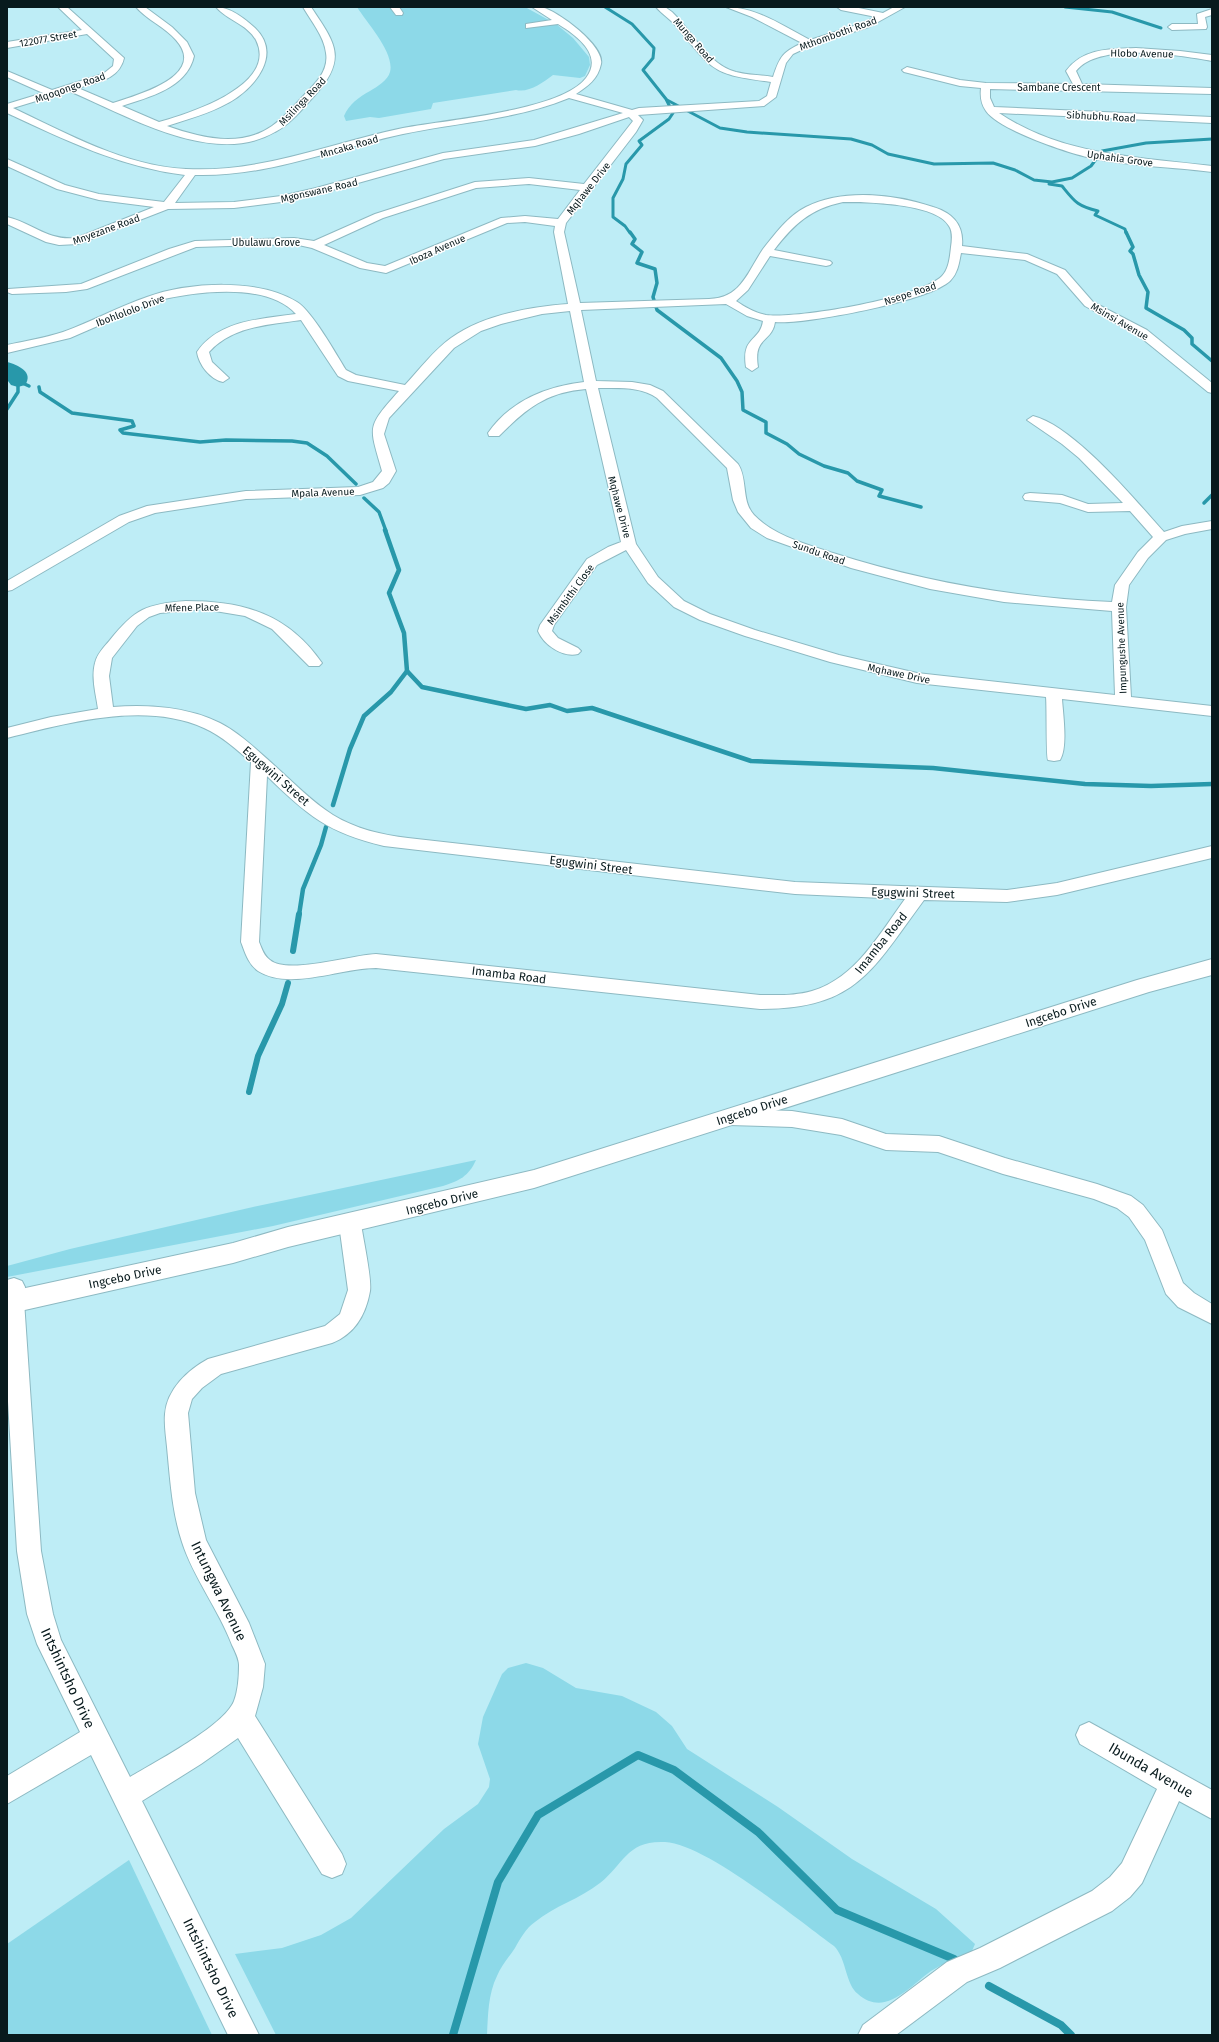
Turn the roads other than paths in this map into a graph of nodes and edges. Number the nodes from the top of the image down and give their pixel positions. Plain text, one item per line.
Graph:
1 (62, 7) edge
2 (140, 7) edge
3 (220, 7) edge
4 (307, 7) edge
5 (536, 7) edge
6 (660, 7) edge
7 (730, 7) edge
8 (841, 7) edge
9 (901, 7) edge
10 (1202, 7) edge
11 (1212, 12) edge
12 (885, 16) junction
13 (560, 20) junction
14 (529, 26) dead end
15 (1172, 27) dead end
16 (89, 31) junction
17 (809, 43) junction
18 (7, 45) edge
19 (1212, 58) edge
20 (907, 70) dead end
21 (7, 74) edge
22 (776, 80) junction
23 (986, 86) junction
24 (1079, 87) junction
25 (70, 88) junction
26 (1212, 92) edge
27 (52, 93) junction
28 (568, 95) junction
29 (113, 106) junction
30 (7, 108) edge
31 (990, 110) junction
32 (630, 113) junction
33 (1212, 120) edge
34 (157, 126) junction
35 (7, 162) edge
36 (1212, 169) edge
37 (192, 172) junction
38 (588, 188) junction
39 (166, 206) junction
40 (7, 220) edge
41 (561, 223) junction
42 (315, 245) junction
43 (956, 249) junction
44 (767, 252) junction
45 (826, 263) dead end
46 (12, 291) dead end
47 (727, 300) junction
48 (575, 308) junction
49 (304, 316) junction
50 (769, 319) junction
51 (7, 349) edge
52 (752, 367) dead end
53 (223, 378) dead end
54 (591, 386) junction
55 (408, 389) junction
56 (1212, 389) edge
57 (1033, 420) dead end
58 (494, 433) dead end
59 (1030, 497) dead end
60 (1133, 507) junction
61 (1212, 525) edge
62 (1161, 537) junction
63 (629, 544) junction
64 (7, 587) edge
65 (1119, 607) junction
66 (573, 651) dead end
67 (314, 663) dead end
68 (1054, 695) junction
69 (1123, 702) junction
70 (1212, 711) edge
71 (106, 713) junction
72 (7, 733) edge
73 (1054, 756) dead end
74 (259, 762) junction
75 (1212, 852) edge
76 (919, 894) junction
77 (1212, 967) edge
78 (729, 1117) junction
79 (350, 1224) junction
80 (10, 1295) edge
81 (1212, 1315) edge
82 (239, 1716) junction
83 (1089, 1735) dead end
84 (96, 1737) junction
85 (1174, 1783) junction
86 (7, 1791) edge
87 (126, 1795) junction
88 (1212, 1805) edge
89 (332, 1864) dead end
90 (244, 2035) edge
91 (873, 2035) edge

1 - 16 street, Mqoqongo Road
2 - 29 street
3 - 34 street
4 - 34 street, Msilinga Road
5 - 13 street, Mncaka Road
6 - 22 street, Munga Road
7 - 17 street
8 - 12 street
9 - 12 street, Mthombothi Road
10 - 11 street
11 - 15 street
12 - 17 street, Mthombothi Road
13 - 14 street
13 - 28 street, Mncaka Road
16 - 18 street, 122077 Street
16 - 25 street, Mqoqongo Road
17 - 22 street, Mthombothi Road
19 - 24 street, Hlobo Avenue
20 - 23 street, Sambane Crescent
21 - 27 street
22 - 32 street, Mthombothi Road
23 - 24 street, Sambane Crescent
23 - 31 street
24 - 26 street, Sambane Crescent
25 - 27 street, Mqoqongo Road
25 - 29 street, Msilinga Road
27 - 30 street, Mqoqongo Road
28 - 32 street
28 - 37 street, Mncaka Road
29 - 34 street, Msilinga Road
30 - 37 street, Mncaka Road
31 - 33 street, Sibhubhu Road
31 - 36 street, Uphahla Grove
32 - 38 street, Mqhawe Drive
32 - 39 street, Mgonswane Road
35 - 39 street, Mgonswane Road
37 - 39 street
38 - 41 street, Mqhawe Drive
38 - 42 street, Ubulawu Grove
39 - 40 street, Mnyezane Road
41 - 42 street, Iboza Avenue
41 - 48 street, Mqhawe Drive
42 - 46 street, Ubulawu Grove
43 - 44 street, Nsepe Road
43 - 50 street, Nsepe Road
43 - 56 street, Msinsi Avenue
44 - 45 street
44 - 47 street, Nsepe Road
47 - 48 street
47 - 50 street, Nsepe Road
48 - 54 street, Mqhawe Drive
48 - 55 street, Mpala Avenue
49 - 51 street, Ibohlololo Drive
49 - 53 street
49 - 55 street, Ibohlololo Drive
50 - 52 street
54 - 58 street, Sundu Road
54 - 63 street, Mqhawe Drive
54 - 65 street, Sundu Road
55 - 64 street, Mpala Avenue
57 - 60 street
59 - 60 street
60 - 62 street
61 - 62 street, Impungushe Avenue
62 - 65 street, Impungushe Avenue
63 - 66 street, Msimbithi Close
63 - 68 street, Mqhawe Drive
65 - 69 street, Impungushe Avenue
67 - 71 street, Mfene Place
68 - 69 street, Mqhawe Drive
68 - 73 street
69 - 70 street, Mqhawe Drive
71 - 72 street, Egugwini Street
71 - 74 street, Egugwini Street
74 - 76 street, Egugwini Street
74 - 76 street, Imamba Road
75 - 76 street, Egugwini Street
77 - 78 main road, Ingcebo Drive
78 - 79 main road, Ingcebo Drive
78 - 81 street
79 - 80 main road, Ingcebo Drive
79 - 82 street, Intungwa Avenue
80 - 84 street, Intshintsho Drive
82 - 87 street, Intungwa Avenue
82 - 89 street
83 - 85 street, Ibunda Avenue
84 - 86 street
84 - 87 street, Intshintsho Drive
85 - 88 street, Ibunda Avenue
85 - 91 street
87 - 90 street, Intshintsho Drive

